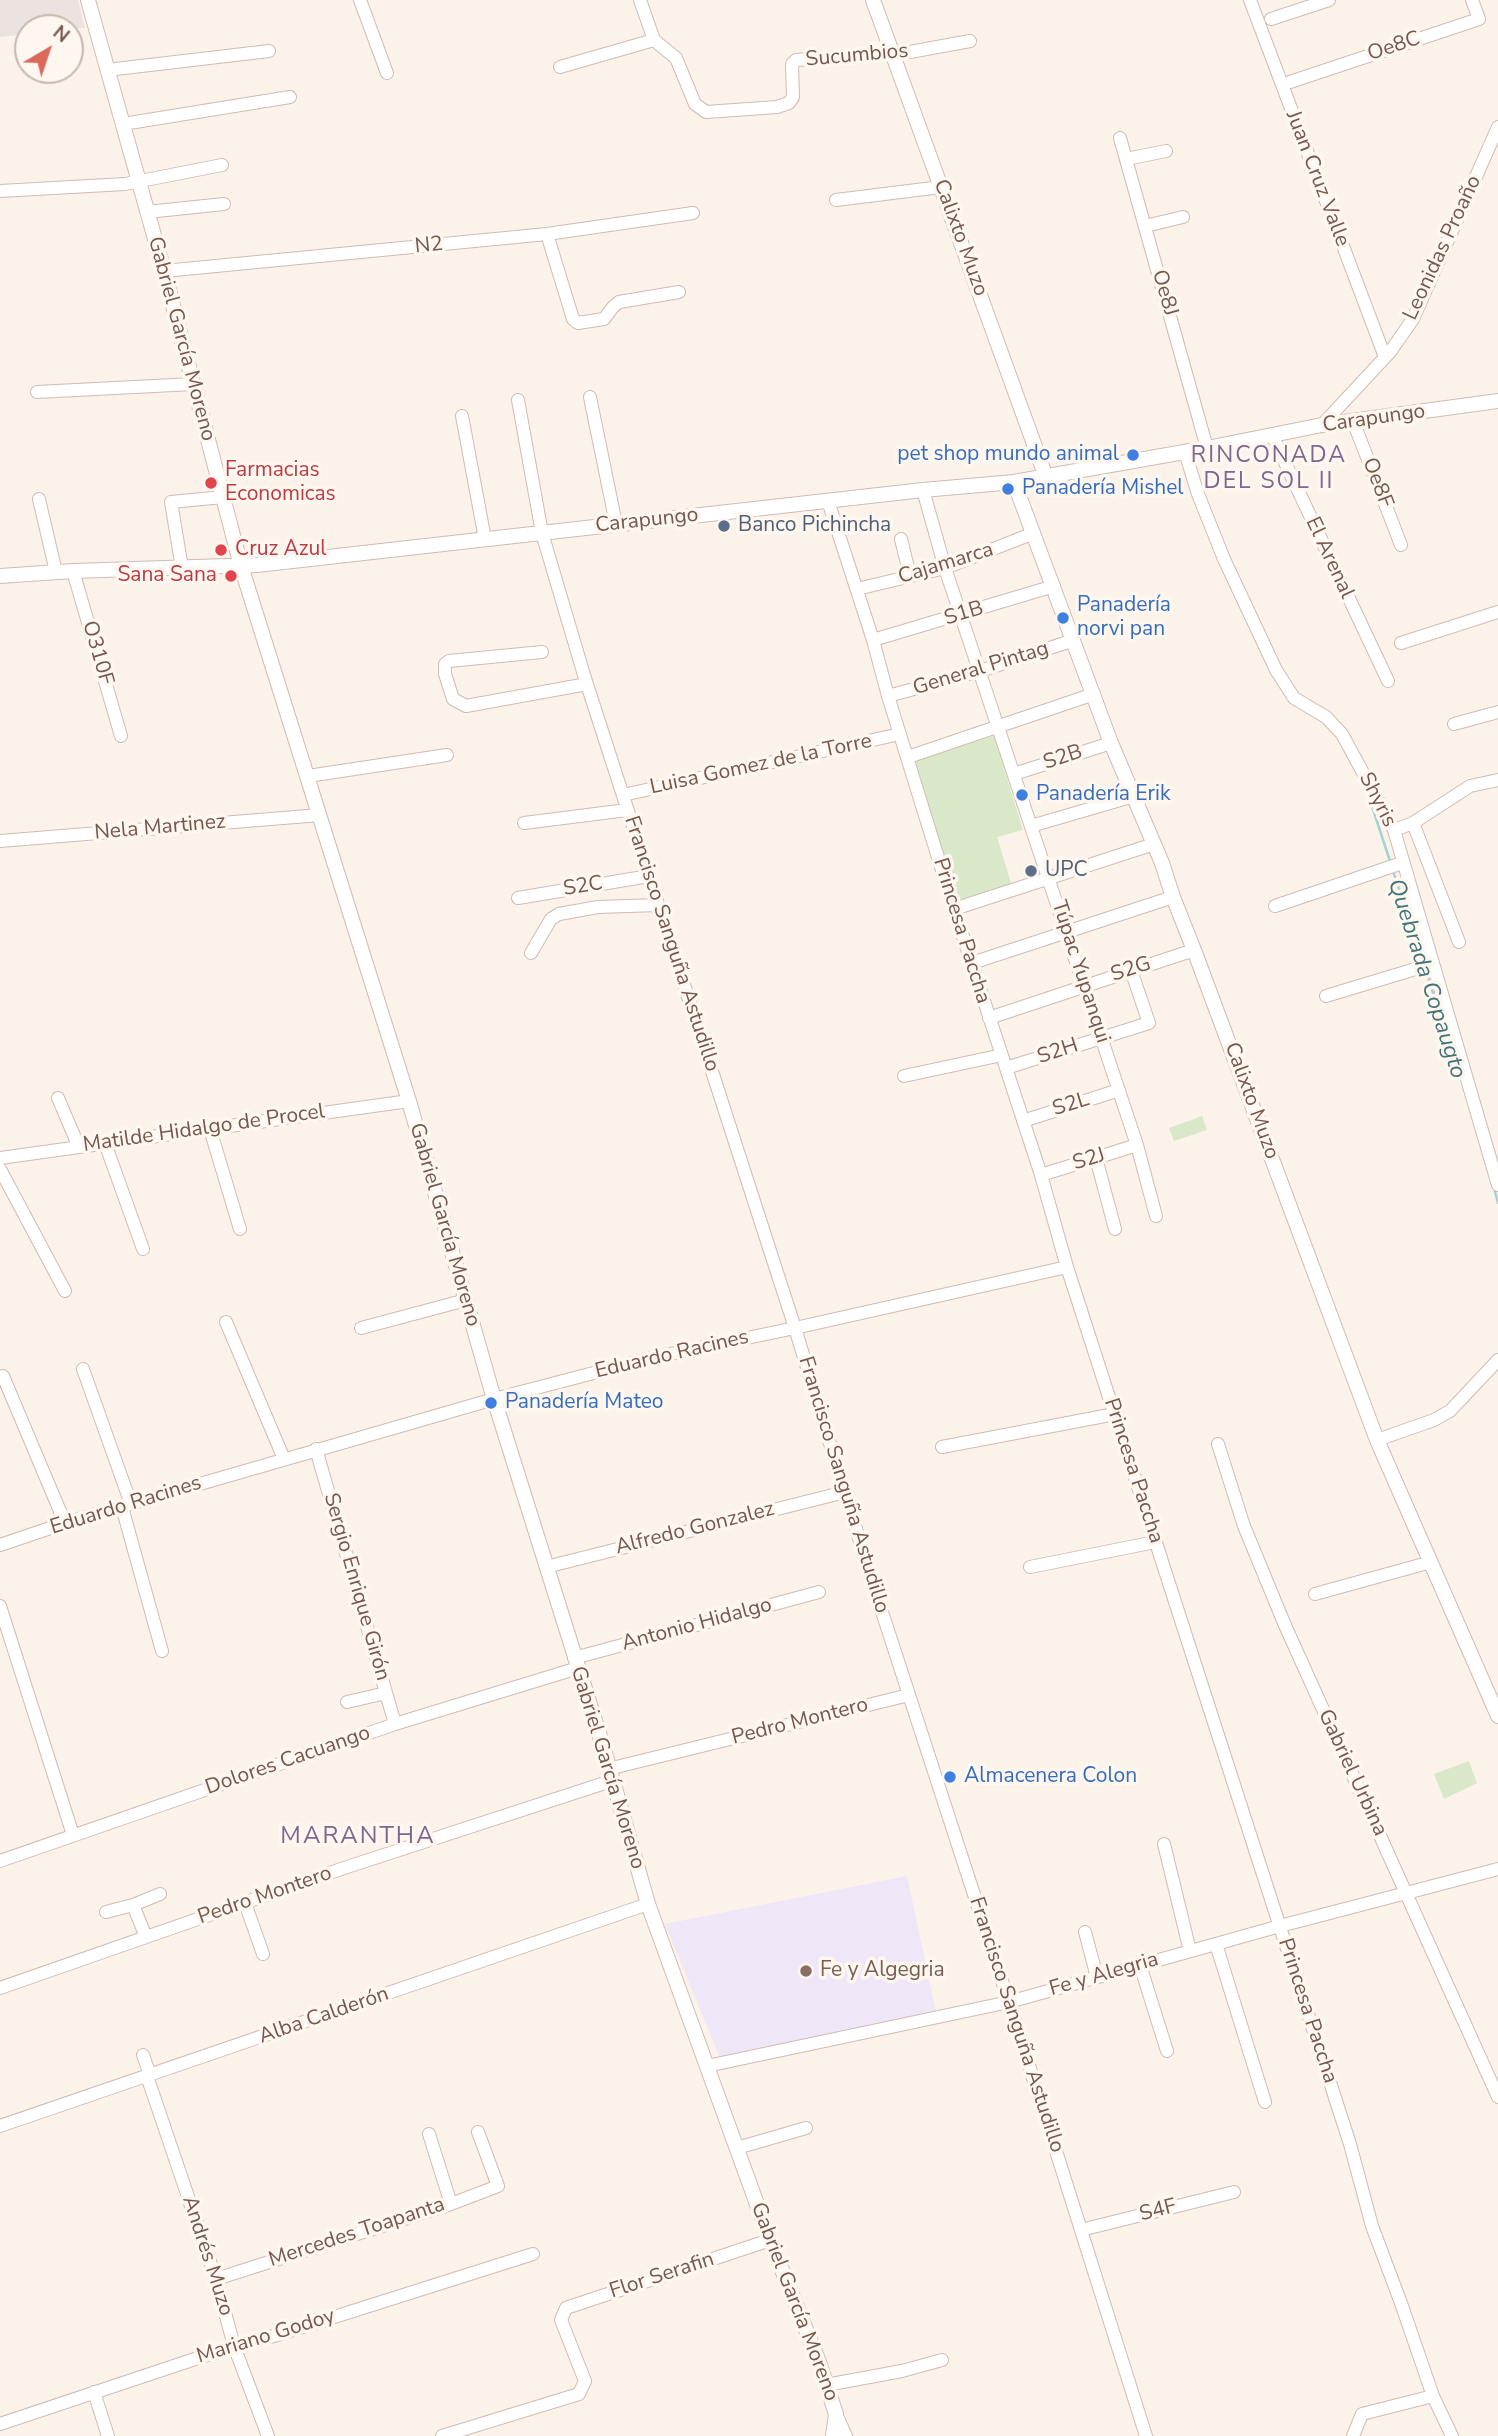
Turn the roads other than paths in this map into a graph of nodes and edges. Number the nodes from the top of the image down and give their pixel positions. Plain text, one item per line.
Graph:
1 (88, 0) edge
2 (360, 0) edge
3 (640, 0) edge
4 (873, 0) edge
5 (1250, 0) edge
6 (1329, 0) edge
7 (1472, 0) edge
8 (1271, 19) dead end
9 (654, 40) junction
10 (970, 41) dead end
11 (269, 51) dead end
12 (892, 53) junction
13 (560, 67) dead end
14 (107, 70) junction
15 (387, 73) dead end
16 (1290, 82) dead end
17 (290, 97) dead end
18 (123, 124) junction
19 (1498, 127) edge
20 (1120, 138) dead end
21 (1166, 151) dead end
22 (1126, 159) junction
23 (222, 165) dead end
24 (139, 181) junction
25 (941, 187) junction
26 (0, 191) edge
27 (836, 200) dead end
28 (224, 204) dead end
29 (146, 212) junction
30 (693, 212) dead end
31 (1183, 217) dead end
32 (1145, 226) junction
33 (547, 234) junction
34 (164, 271) junction
35 (679, 292) dead end
36 (1385, 357) junction
37 (193, 384) junction
38 (37, 392) dead end
39 (590, 397) dead end
40 (518, 400) dead end
41 (1498, 401) edge
42 (462, 416) dead end
43 (1353, 421) junction
44 (1322, 425) junction
45 (1272, 435) junction
46 (1207, 448) junction
47 (1185, 452) junction
48 (1046, 477) junction
49 (1014, 482) junction
50 (923, 490) junction
51 (223, 498) junction
52 (39, 499) dead end
53 (828, 501) junction
54 (616, 524) junction
55 (542, 533) junction
56 (1034, 533) junction
57 (485, 539) junction
58 (901, 539) dead end
59 (1401, 544) dead end
60 (241, 566) junction
61 (182, 568) junction
62 (945, 568) junction
63 (73, 571) junction
64 (56, 572) junction
65 (0, 576) edge
66 (910, 576) junction
67 (1054, 586) junction
68 (857, 589) junction
69 (1498, 612) edge
70 (961, 615) junction
71 (873, 640) junction
72 (1074, 640) junction
73 (1401, 643) dead end
74 (542, 652) dead end
75 (980, 671) junction
76 (1388, 681) dead end
77 (587, 684) junction
78 (1094, 694) junction
79 (888, 696) junction
80 (1498, 712) edge
81 (1454, 724) dead end
82 (998, 728) junction
83 (900, 734) junction
84 (121, 736) dead end
85 (1111, 743) junction
86 (447, 755) dead end
87 (908, 757) junction
88 (1014, 774) junction
89 (308, 776) junction
90 (1498, 780) edge
91 (623, 795) junction
92 (1134, 796) junction
93 (627, 810) junction
94 (320, 816) junction
95 (524, 823) dead end
96 (1413, 823) junction
97 (1031, 826) junction
98 (1394, 830) junction
99 (0, 841) edge
100 (1154, 844) junction
101 (1402, 863) junction
102 (649, 876) junction
103 (1048, 877) junction
104 (1173, 897) junction
105 (518, 898) dead end
106 (658, 905) junction
107 (1275, 906) dead end
108 (954, 909) junction
109 (1066, 930) junction
110 (1459, 942) dead end
111 (1194, 950) junction
112 (531, 953) dead end
113 (972, 963) junction
114 (1432, 964) junction
115 (1131, 970) junction
116 (1084, 986) junction
117 (1326, 996) dead end
118 (989, 1018) junction
119 (1102, 1038) junction
120 (1002, 1055) junction
121 (1006, 1068) junction
122 (904, 1076) dead end
123 (1119, 1090) junction
124 (58, 1098) dead end
125 (409, 1101) junction
126 (1023, 1121) junction
127 (210, 1129) junction
128 (105, 1143) junction
129 (1137, 1145) junction
130 (79, 1147) junction
131 (0, 1158) edge
132 (1096, 1158) junction
133 (0, 1170) edge
134 (1041, 1175) junction
135 (1498, 1185) edge
136 (1156, 1216) dead end
137 (240, 1229) dead end
138 (1115, 1229) dead end
139 (144, 1249) dead end
140 (1067, 1267) junction
141 (65, 1291) dead end
142 (466, 1300) junction
143 (226, 1322) dead end
144 (361, 1328) dead end
145 (795, 1328) junction
146 (1498, 1360) edge
147 (83, 1369) dead end
148 (3, 1376) dead end
149 (494, 1399) junction
150 (1115, 1414) junction
151 (1377, 1440) junction
152 (1218, 1444) dead end
153 (943, 1447) dead end
154 (316, 1450) junction
155 (284, 1459) junction
156 (845, 1492) junction
157 (126, 1506) junction
158 (65, 1523) junction
159 (1155, 1542) junction
160 (0, 1545) edge
161 (1431, 1562) junction
162 (546, 1567) junction
163 (1030, 1567) dead end
164 (819, 1592) dead end
165 (1315, 1594) dead end
166 (0, 1606) edge
167 (162, 1651) dead end
168 (576, 1663) junction
169 (386, 1693) junction
170 (909, 1695) junction
171 (347, 1702) dead end
172 (1498, 1716) edge
173 (395, 1724) junction
174 (610, 1775) junction
175 (73, 1835) junction
176 (1164, 1844) dead end
177 (0, 1861) edge
178 (1498, 1869) edge
179 (160, 1894) dead end
180 (1408, 1894) junction
181 (245, 1903) junction
182 (648, 1904) junction
183 (133, 1905) junction
184 (106, 1912) dead end
185 (1280, 1926) junction
186 (1084, 1932) dead end
187 (146, 1937) junction
188 (1216, 1944) junction
189 (1190, 1951) junction
190 (263, 1954) dead end
191 (1140, 1965) junction
192 (1097, 1978) junction
193 (0, 1988) edge
194 (1009, 2002) junction
195 (1167, 2051) dead end
196 (143, 2055) dead end
197 (707, 2066) junction
198 (148, 2076) junction
199 (1498, 2097) edge
200 (1265, 2102) dead end
201 (0, 2126) edge
202 (806, 2128) dead end
203 (478, 2132) dead end
204 (429, 2134) dead end
205 (737, 2148) junction
206 (1234, 2192) dead end
207 (452, 2204) junction
208 (1081, 2230) junction
209 (770, 2240) junction
210 (534, 2254) dead end
211 (216, 2278) junction
212 (234, 2346) junction
213 (942, 2360) dead end
214 (826, 2385) junction
215 (94, 2392) junction
216 (1433, 2396) junction
217 (836, 2414) junction
218 (0, 2424) edge
219 (108, 2436) edge
220 (268, 2436) edge
221 (442, 2436) edge
222 (833, 2436) edge
223 (846, 2436) edge
224 (1146, 2436) edge
225 (1353, 2436) edge
226 (1452, 2436) edge

1 - 14 street, Gabriel García Moreno
2 - 15 street
3 - 9 street, Sucumbios
4 - 12 street, Calixto Muzo
5 - 36 street, Juan Cruz Valle
6 - 8 street
7 - 16 street, Oe8C
9 - 12 street, Sucumbios
9 - 13 street
10 - 12 street, Sucumbios
11 - 14 street
12 - 25 street, Calixto Muzo
14 - 18 street, Gabriel García Moreno
17 - 18 street
18 - 24 street, Gabriel García Moreno
19 - 36 street, Leonidas Proaño
20 - 22 street, Oe8J
21 - 22 street
22 - 32 street, Oe8J
23 - 24 street
24 - 26 street
24 - 29 street, Gabriel García Moreno
25 - 27 street
25 - 48 street, Calixto Muzo
28 - 29 street
29 - 34 street, Gabriel García Moreno
30 - 33 street, N2
31 - 32 street
32 - 46 street, Oe8J
33 - 34 street, N2
33 - 35 street
34 - 37 street, Gabriel García Moreno
36 - 44 street, Leonidas Proaño
37 - 38 street
37 - 51 street, Gabriel García Moreno
39 - 54 street
40 - 55 street, Francisco Sanguña Astudillo
41 - 43 street, Carapungo
42 - 57 street
43 - 44 street, Carapungo
43 - 59 street, Oe8F
44 - 45 street, Carapungo
45 - 46 street, Carapungo
45 - 76 street, El Arenal
46 - 47 street, Carapungo
47 - 48 street, Carapungo
47 - 98 street, Shyris
48 - 49 street, Carapungo
49 - 50 street, Carapungo
49 - 56 street, Calixto Muzo
50 - 53 street, Carapungo
50 - 62 street, Túpac Yupanqui
51 - 60 street, Gabriel García Moreno
51 - 61 street
52 - 64 street
53 - 54 street, Carapungo
53 - 68 street, Princesa Paccha
54 - 55 street, Carapungo
55 - 57 street, Carapungo
55 - 77 street, Francisco Sanguña Astudillo
56 - 62 street, Cajamarca
56 - 67 street, Calixto Muzo
57 - 60 street, Carapungo
58 - 66 street
60 - 61 street, Carapungo
60 - 89 street, Gabriel García Moreno
61 - 63 street, Carapungo
62 - 66 street, Cajamarca
62 - 70 street, Túpac Yupanqui
63 - 64 street, Carapungo
63 - 84 street, O310F
64 - 65 street, Carapungo
66 - 68 street, Cajamarca
67 - 70 street, S1B
67 - 72 street, Calixto Muzo
68 - 71 street, Princesa Paccha
69 - 73 street
70 - 71 street, S1B
70 - 75 street, Túpac Yupanqui
71 - 79 street, Princesa Paccha
72 - 75 street, General Pintag
72 - 78 street, Calixto Muzo
74 - 77 street
75 - 79 street, General Pintag
75 - 82 street, Túpac Yupanqui
77 - 91 street, Francisco Sanguña Astudillo
78 - 82 street
78 - 85 street, Calixto Muzo
79 - 83 street, Princesa Paccha
80 - 81 street
82 - 87 street
82 - 88 street, Túpac Yupanqui
83 - 87 street, Princesa Paccha
83 - 91 street, Luisa Gomez de la Torre
85 - 88 street, S2B
85 - 92 street, Calixto Muzo
86 - 89 street
87 - 108 street, Princesa Paccha
88 - 97 street, Túpac Yupanqui
89 - 94 street, Gabriel García Moreno
90 - 96 street
91 - 93 street, Francisco Sanguña Astudillo
92 - 97 street
92 - 100 street, Calixto Muzo
93 - 95 street
93 - 102 street, Francisco Sanguña Astudillo
94 - 99 street, Nela Martinez
94 - 125 street, Gabriel García Moreno
96 - 98 street
96 - 110 street
97 - 103 street, Túpac Yupanqui
98 - 101 street, Shyris
100 - 103 street
100 - 104 street, Calixto Muzo
101 - 107 street
101 - 114 street, Shyris
102 - 105 street, S2C
102 - 106 street, Francisco Sanguña Astudillo
103 - 108 street
103 - 109 street, Túpac Yupanqui
104 - 109 street
104 - 111 street, Calixto Muzo
106 - 112 street
106 - 145 street, Francisco Sanguña Astudillo
108 - 113 street, Princesa Paccha
109 - 113 street
109 - 116 street, Túpac Yupanqui
111 - 115 street, S2G
111 - 151 street, Calixto Muzo
113 - 118 street, Princesa Paccha
114 - 117 street
114 - 135 street, Shyris
115 - 116 street, S2G
115 - 119 street, S2H
116 - 118 street, S2G
116 - 119 street, Túpac Yupanqui
118 - 120 street, Princesa Paccha
119 - 121 street, S2H
119 - 123 street, Túpac Yupanqui
120 - 121 street, Princesa Paccha
120 - 122 street
121 - 126 street, Princesa Paccha
123 - 126 street, S2L
123 - 129 street, Túpac Yupanqui
124 - 130 street
125 - 127 street, Matilde Hidalgo de Procel
125 - 142 street, Gabriel García Moreno
126 - 134 street, Princesa Paccha
127 - 128 street, Matilde Hidalgo de Procel
127 - 137 street
128 - 130 street, Matilde Hidalgo de Procel
128 - 139 street
129 - 132 street, S2J
129 - 136 street, Túpac Yupanqui
130 - 131 street, Matilde Hidalgo de Procel
132 - 134 street, S2J
132 - 138 street
133 - 141 street
134 - 140 street, Princesa Paccha
140 - 145 street, Eduardo Racines
140 - 150 street, Princesa Paccha
142 - 144 street
142 - 149 street, Gabriel García Moreno
143 - 155 street
145 - 149 street, Eduardo Racines
145 - 156 street, Francisco Sanguña Astudillo
146 - 151 street
147 - 157 street
148 - 158 street
149 - 154 street, Eduardo Racines
149 - 162 street, Gabriel García Moreno
150 - 153 street
150 - 159 street, Princesa Paccha
151 - 161 street, Calixto Muzo
152 - 180 street, Gabriel Urbina
154 - 155 street, Eduardo Racines
154 - 169 street, Sergio Enrique Girón
155 - 157 street, Eduardo Racines
156 - 162 street, Alfredo Gonzalez
156 - 170 street, Francisco Sanguña Astudillo
157 - 158 street, Eduardo Racines
157 - 167 street
158 - 160 street, Eduardo Racines
159 - 163 street
159 - 185 street, Princesa Paccha
161 - 165 street
161 - 172 street, Calixto Muzo
162 - 168 street, Gabriel García Moreno
164 - 168 street, Antonio Hidalgo
166 - 175 street
168 - 173 street, Dolores Cacuango
168 - 174 street, Gabriel García Moreno
169 - 171 street
169 - 173 street, Sergio Enrique Girón
170 - 174 street, Pedro Montero
170 - 194 street, Francisco Sanguña Astudillo
173 - 175 street, Dolores Cacuango
174 - 181 street, Pedro Montero
174 - 182 street, Gabriel García Moreno
175 - 177 street, Dolores Cacuango
176 - 189 street
178 - 180 street, Fe y Alegria
179 - 183 street
180 - 185 street, Fe y Alegria
180 - 199 street, Gabriel Urbina
181 - 187 street, Pedro Montero
181 - 190 street
182 - 197 street, Gabriel García Moreno
182 - 198 street, Alba Calderón
183 - 184 street
183 - 187 street
185 - 188 street, Fe y Alegria
185 - 216 street, Princesa Paccha
186 - 192 street
187 - 193 street, Pedro Montero
188 - 189 street, Fe y Alegria
188 - 200 street
189 - 191 street, Fe y Alegria
191 - 192 street, Fe y Alegria
191 - 195 street
192 - 194 street, Fe y Alegria
194 - 197 street, Fe y Alegria
194 - 208 street, Francisco Sanguña Astudillo
196 - 198 street, Andrés Muzo
197 - 205 street, Gabriel García Moreno
198 - 201 street, Alba Calderón
198 - 211 street, Andrés Muzo
202 - 205 street
203 - 207 street, Mercedes Toapanta
204 - 207 street
205 - 209 street, Gabriel García Moreno
206 - 208 street, S4F
207 - 211 street, Mercedes Toapanta
208 - 224 street, Francisco Sanguña Astudillo
209 - 214 street, Gabriel García Moreno
209 - 221 street, Flor Serafin
210 - 212 street, Mariano Godoy
211 - 212 street, Andrés Muzo
212 - 215 street, Mariano Godoy
212 - 220 street, Andrés Muzo
213 - 214 street
214 - 217 street, Gabriel García Moreno
215 - 218 street, Mariano Godoy
215 - 219 street
216 - 225 street
216 - 226 street, Princesa Paccha
217 - 222 street, Gabriel García Moreno
217 - 223 street

